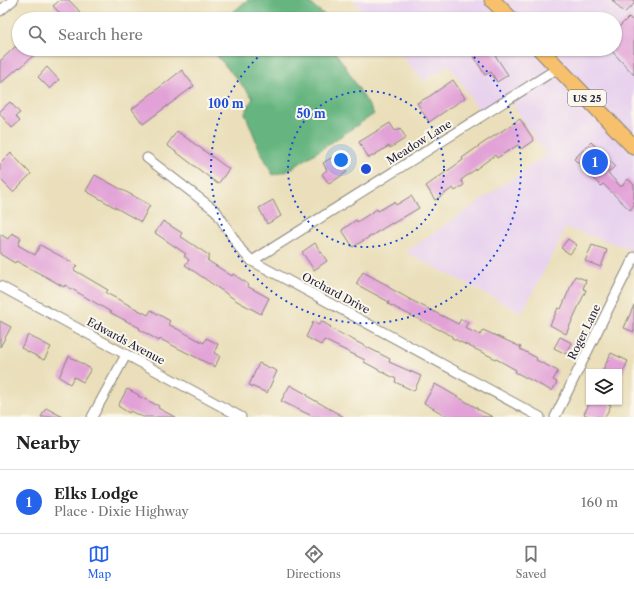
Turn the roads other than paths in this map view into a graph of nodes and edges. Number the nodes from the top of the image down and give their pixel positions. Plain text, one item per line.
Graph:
1 (13, 0) edge
2 (492, 0) edge
3 (0, 11) edge
4 (504, 12) edge
5 (547, 56) edge
6 (558, 68) junction
7 (634, 147) edge
8 (147, 158) dead end
9 (634, 257) edge
10 (252, 261) junction
11 (0, 286) edge
12 (126, 355) junction
13 (92, 417) edge
14 (241, 417) edge
15 (540, 417) edge
16 (555, 417) edge

1 - 3 street
2 - 4 main road
5 - 6 main road, US 25
6 - 7 main road, US 25
6 - 10 street, Meadow Lane
8 - 10 street, Orchard Drive
9 - 16 street, Roger Lane
10 - 15 street, Orchard Drive
11 - 12 street, Edwards Avenue
12 - 13 street
12 - 14 street, Edwards Avenue

